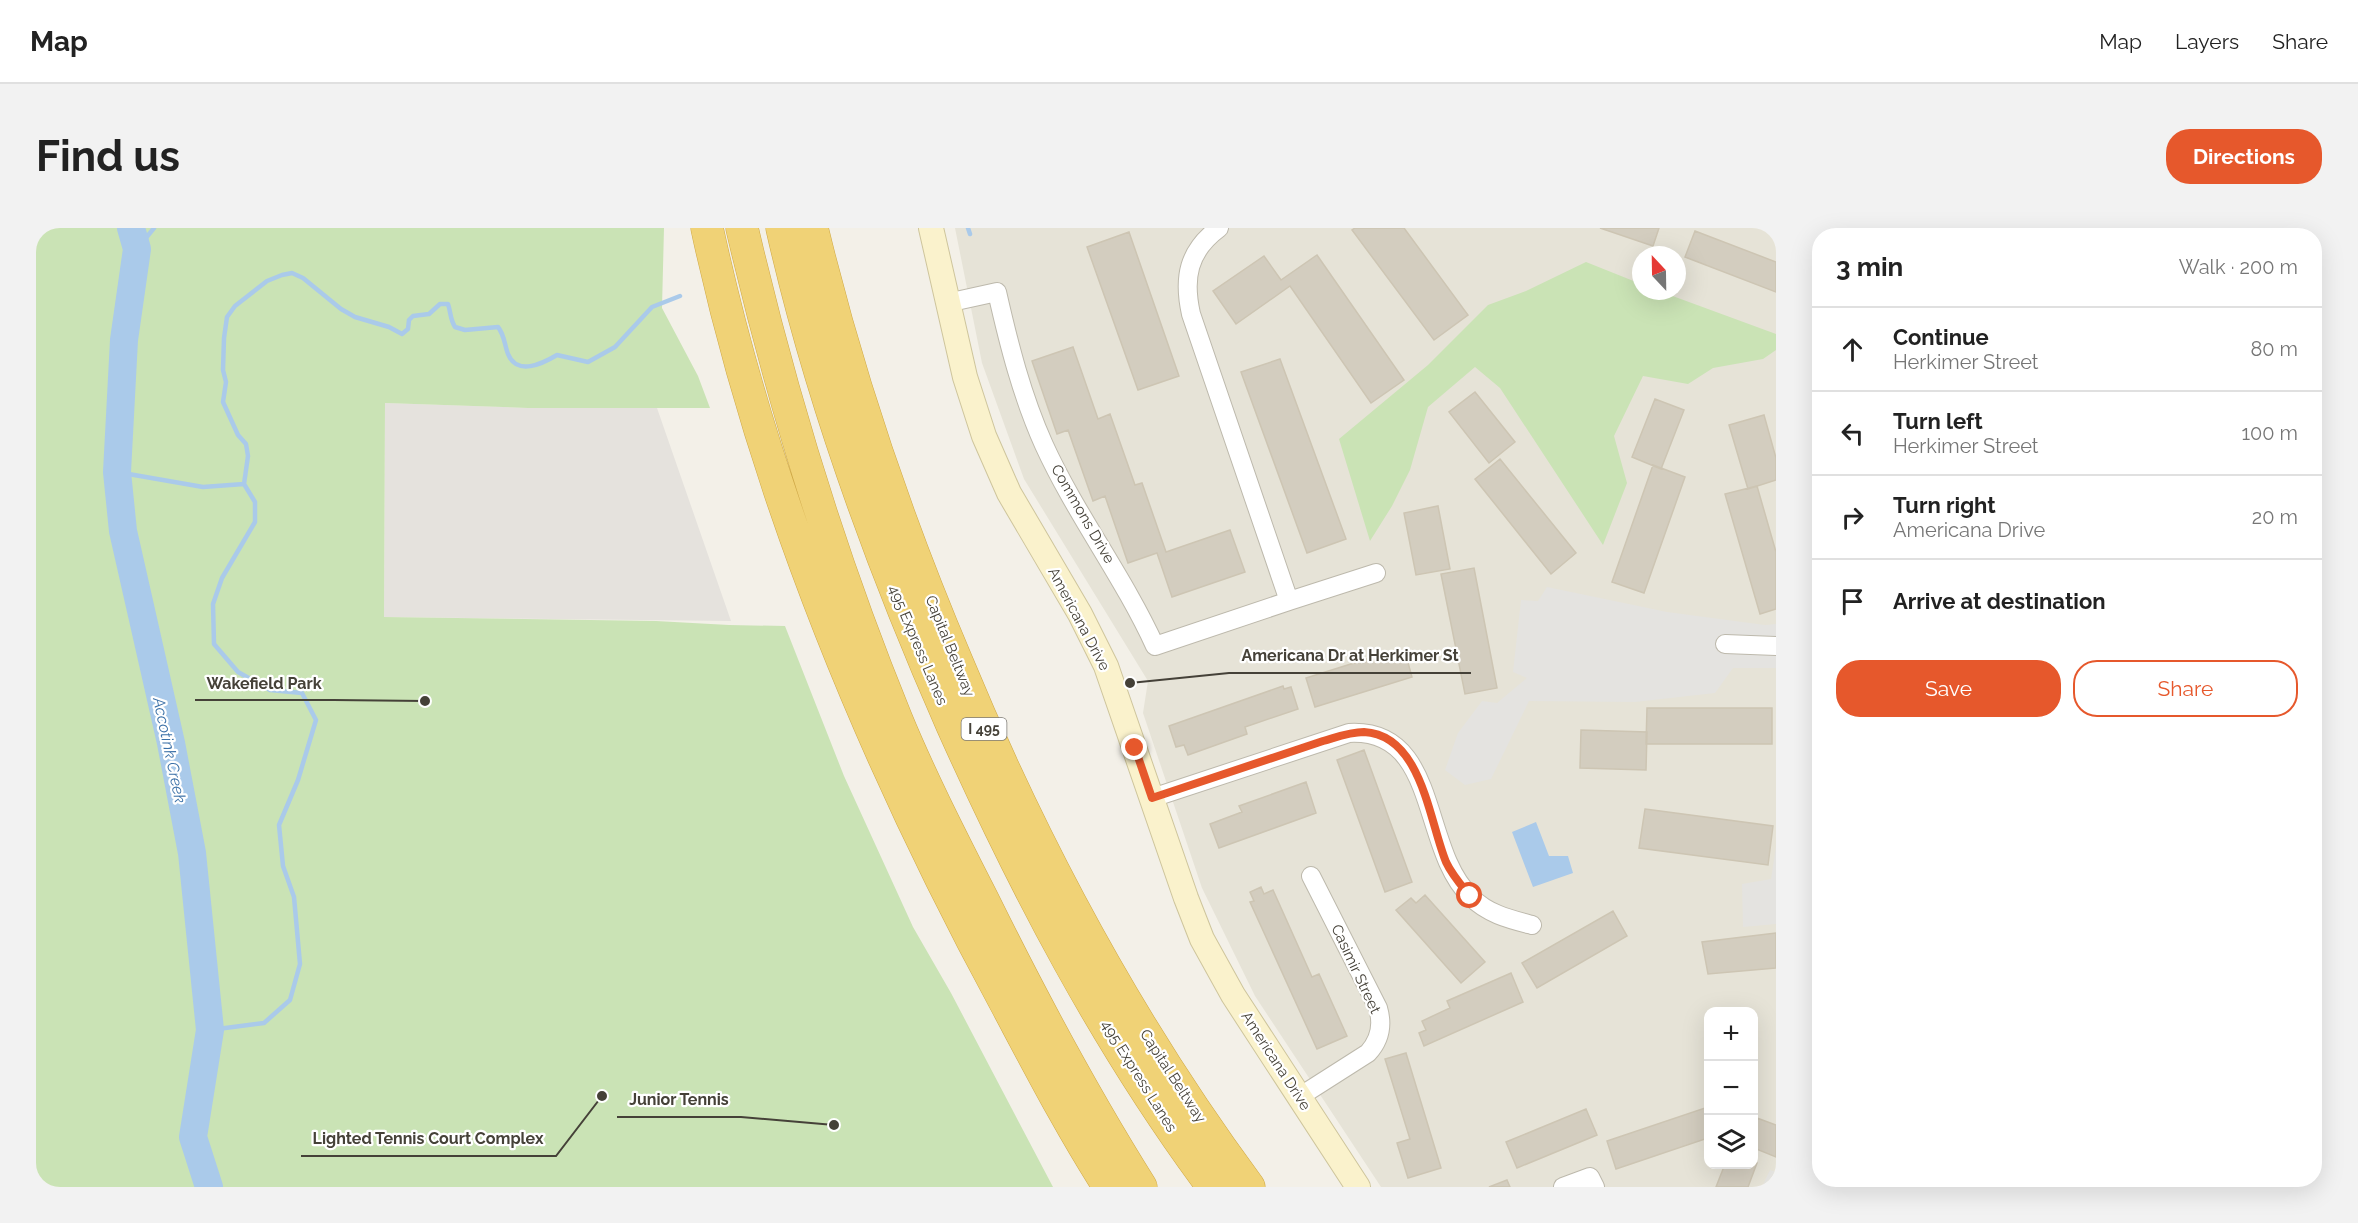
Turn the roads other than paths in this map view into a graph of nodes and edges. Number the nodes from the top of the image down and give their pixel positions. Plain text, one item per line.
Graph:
1 (707, 228) edge
2 (742, 228) edge
3 (782, 228) edge
4 (812, 228) edge
5 (932, 228) edge
6 (1219, 228) edge
7 (947, 303) junction
8 (1376, 573) dead end
9 (1289, 601) junction
10 (1725, 644) dead end
11 (1776, 646) edge
12 (1152, 798) junction
13 (1311, 876) dead end
14 (1532, 925) dead end
15 (1137, 1075) junction
16 (1299, 1097) junction
17 (1089, 1101) junction
18 (1106, 1187) edge
19 (1141, 1187) edge
20 (1150, 1187) edge
21 (1204, 1187) edge
22 (1213, 1187) edge
23 (1249, 1187) edge
24 (1359, 1187) edge
25 (1563, 1187) edge
26 (1595, 1187) edge

1 - 18 highway
2 - 17 highway
3 - 15 highway, 495 Express Lanes / I 495
4 - 23 highway, Capital Beltway / I 495
5 - 7 street, Americana Drive
6 - 9 street
7 - 9 street, Commons Drive
7 - 12 street, Americana Drive
8 - 9 street, Commons Drive
10 - 11 street
12 - 14 street
12 - 16 street, Americana Drive
13 - 16 street, Casimir Street
15 - 21 highway
15 - 22 highway, 495 Express Lanes / I 495
16 - 24 street, Americana Drive
17 - 19 highway
17 - 20 highway
25 - 26 street

